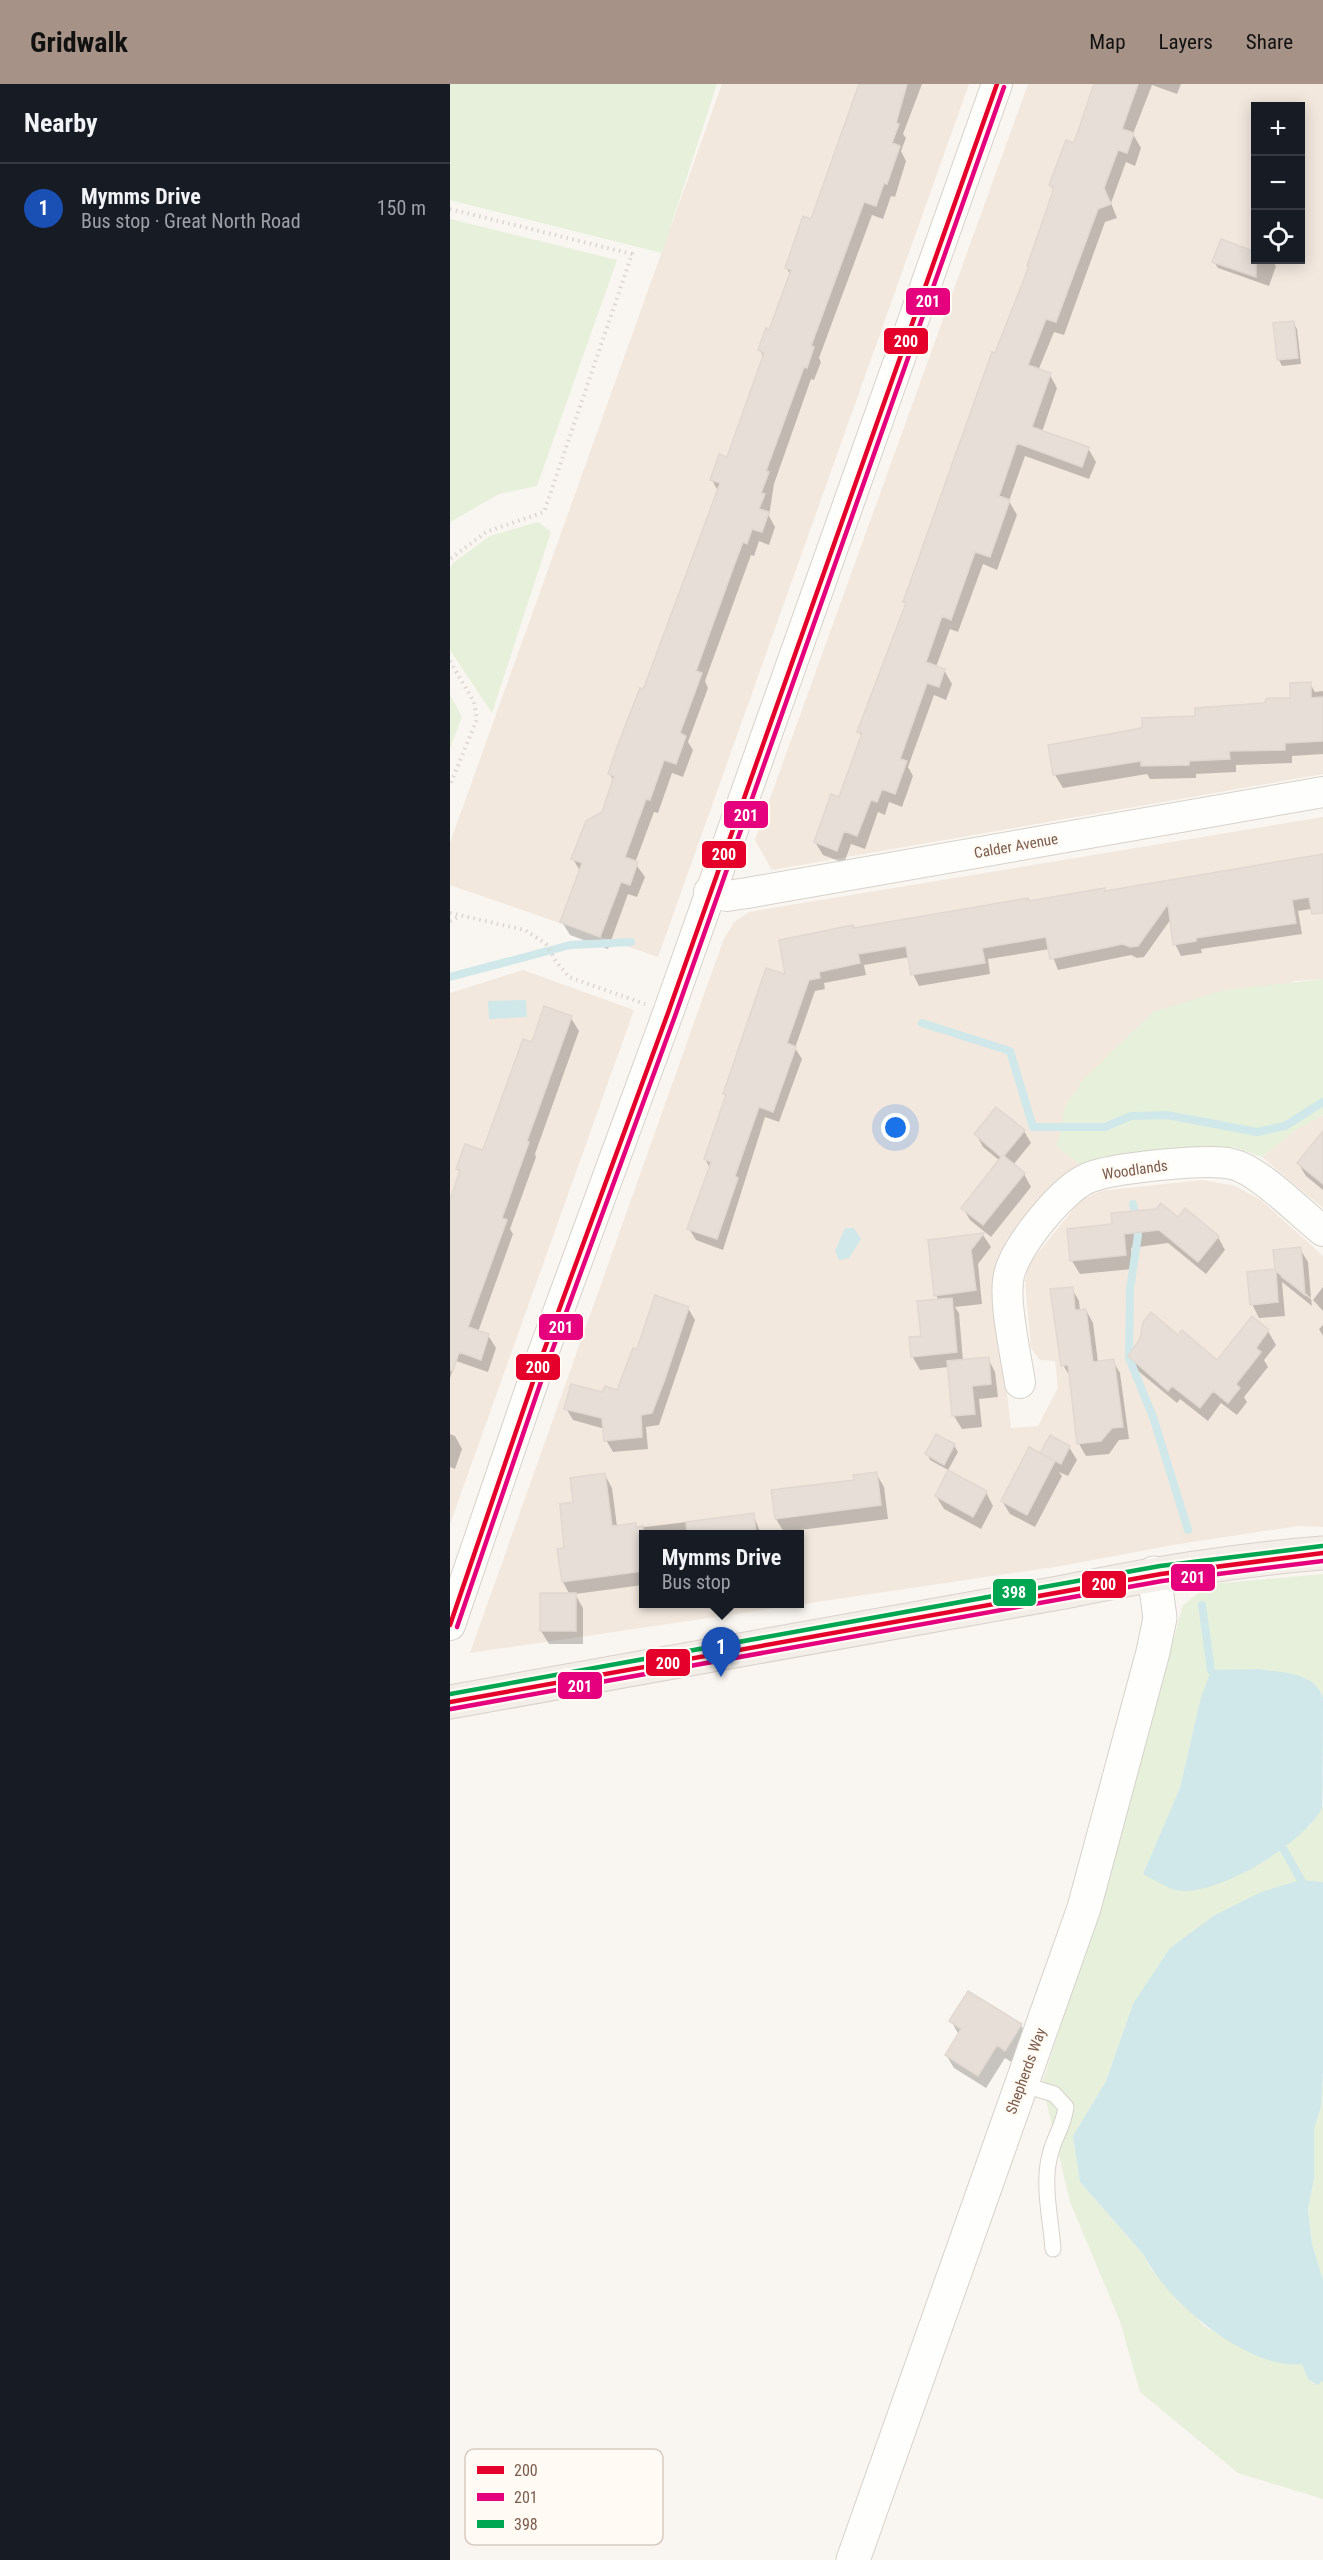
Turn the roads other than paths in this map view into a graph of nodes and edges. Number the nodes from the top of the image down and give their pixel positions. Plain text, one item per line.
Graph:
1 (997, 84) edge
2 (1323, 792) edge
3 (709, 892) junction
4 (1323, 1231) edge
5 (1020, 1383) dead end
6 (1323, 1553) edge
7 (1154, 1574) junction
8 (450, 1625) edge
9 (450, 1702) edge
10 (1022, 2084) junction
11 (1053, 2249) dead end
12 (853, 2560) edge

1 - 3 street
2 - 3 street, Calder Avenue
3 - 8 street
4 - 5 street, Woodlands
6 - 7 main road
7 - 9 main road
7 - 10 street, Shepherds Way
10 - 11 lane
10 - 12 street, Shepherds Way

